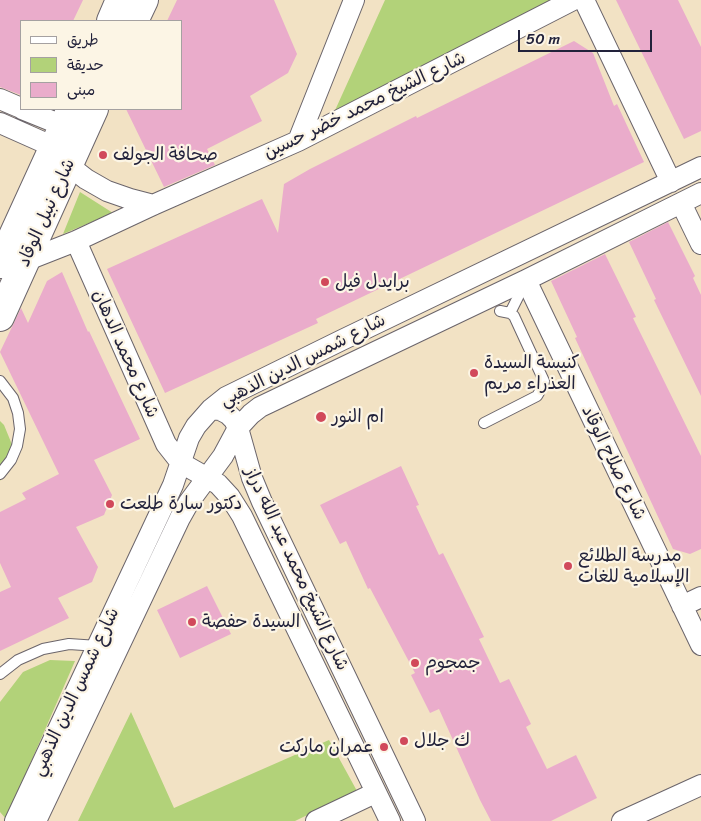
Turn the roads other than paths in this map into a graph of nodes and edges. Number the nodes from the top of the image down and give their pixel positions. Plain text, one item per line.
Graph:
1 (120, 0) edge
2 (144, 0) edge
3 (354, 0) edge
4 (574, 0) edge
5 (584, 0) edge
6 (111, 20) edge
7 (134, 20) edge
8 (0, 100) edge
9 (20, 108) edge
10 (24, 110) edge
11 (93, 110) edge
12 (0, 123) edge
13 (64, 137) edge
14 (298, 141) junction
15 (701, 167) edge
16 (670, 182) junction
17 (701, 193) edge
18 (681, 203) junction
19 (153, 205) junction
20 (76, 241) junction
21 (701, 244) edge
22 (12, 262) edge
23 (526, 280) junction
24 (0, 317) edge
25 (0, 381) edge
26 (211, 409) junction
27 (484, 424) dead end
28 (238, 428) junction
29 (181, 463) junction
30 (0, 474) edge
31 (207, 478) junction
32 (701, 597) edge
33 (682, 606) junction
34 (701, 645) edge
35 (98, 646) junction
36 (0, 674) edge
37 (701, 785) edge
38 (375, 793) junction
39 (383, 819) edge
40 (624, 820) edge
41 (15, 821) edge
42 (36, 821) edge
43 (316, 821) edge
44 (415, 821) edge

1 - 6 street
2 - 7 street
3 - 14 street
4 - 14 street, شارع الشيخ محمد خضر حسين
5 - 16 street
8 - 9 street
10 - 13 street
11 - 13 street, شارع نبيل الوقاد
12 - 13 street
13 - 19 street
13 - 22 street, شارع نبيل الوقاد
14 - 19 street, شارع الشيخ محمد خضر حسين
15 - 16 street, شارع شمس الدين الذهبي
16 - 26 street, شارع شمس الدين الذهبي
17 - 18 street, شارع شمس الدين الذهبي
18 - 21 street
18 - 23 street, شارع شمس الدين الذهبي
19 - 20 street, شارع الشيخ محمد خضر حسين
20 - 22 street, شارع الشيخ محمد خضر حسين
20 - 29 street, شارع محمد الدهان
22 - 24 street, شارع نبيل الوقاد
23 - 27 lane
23 - 28 street, شارع شمس الدين الذهبي
23 - 33 street, شارع صلاح الوقاد
25 - 30 lane
26 - 28 street, شارع الشيخ محمد عبد الله دراز
26 - 29 street, شارع شمس الدين الذهبي
28 - 31 street, شارع شمس الدين الذهبي
28 - 44 street, شارع الشيخ محمد عبد الله دراز
29 - 31 street, شارع الشيخ محمد عبد الله دراز
29 - 35 street, شارع شمس الدين الذهبي
31 - 38 street, شارع الشيخ محمد عبد الله دراز
31 - 42 street, شارع شمس الدين الذهبي
32 - 33 street
33 - 34 street, شارع صلاح الوقاد
35 - 36 lane
35 - 41 street, شارع شمس الدين الذهبي
37 - 40 street
38 - 39 street, شارع الشيخ محمد عبد الله دراز
38 - 43 street

